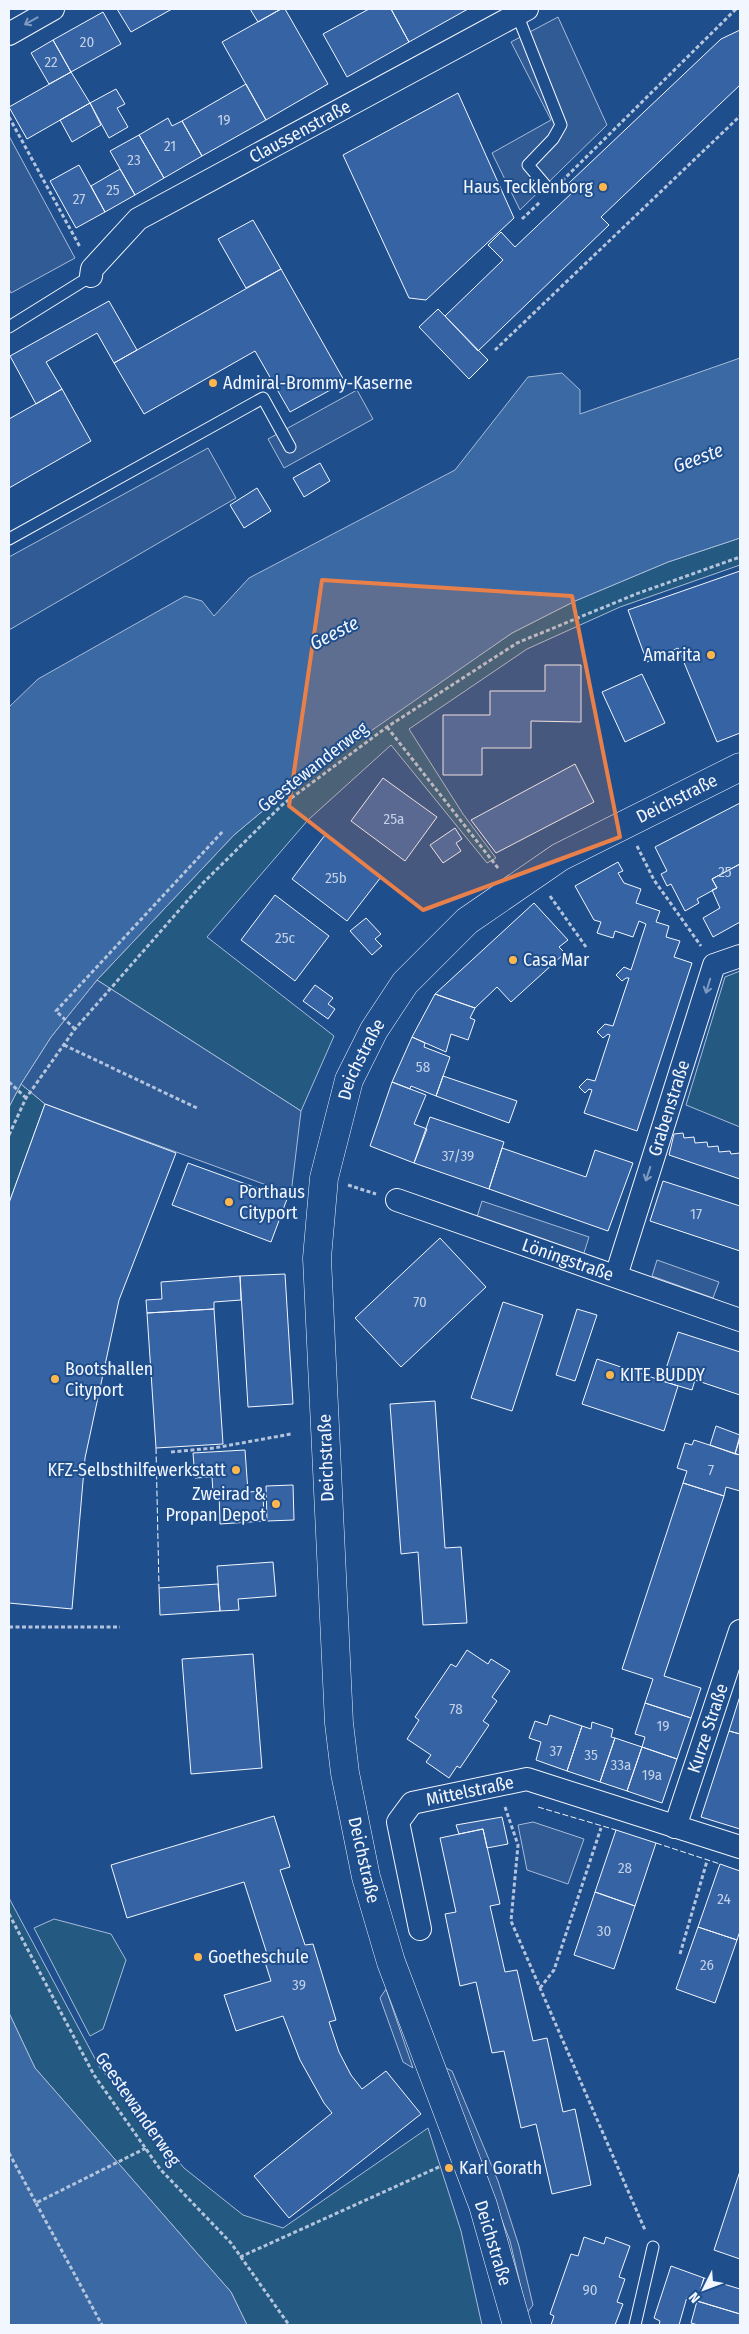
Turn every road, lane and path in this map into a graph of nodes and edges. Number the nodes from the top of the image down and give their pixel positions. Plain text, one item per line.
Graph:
1 (53, 9) edge
2 (736, 9) edge
3 (522, 12) edge
4 (9, 34) edge
5 (740, 116) edge
6 (9, 117) edge
7 (552, 185) joint
8 (544, 198) dead end
9 (522, 219) dead end
10 (91, 273) junction
11 (9, 327) edge
12 (496, 350) dead end
13 (290, 447) dead end
14 (9, 539) edge
15 (740, 557) edge
16 (387, 727) junction
17 (740, 767) edge
18 (625, 824) junction
19 (224, 830) dead end
20 (523, 880) junction
21 (586, 947) dead end
22 (740, 956) edge
23 (714, 966) junction
24 (75, 1029) junction
25 (64, 1045) junction
26 (9, 1082) edge
27 (26, 1098) junction
28 (199, 1109) dead end
29 (9, 1135) edge
30 (346, 1185) dead end
31 (373, 1193) dead end
32 (397, 1200) dead end
33 (616, 1276) junction
34 (740, 1320) edge
35 (291, 1434) dead end
36 (171, 1452) dead end
37 (9, 1626) edge
38 (120, 1627) dead end
39 (740, 1631) edge
40 (497, 1785) junction
41 (609, 1805) junction
42 (675, 1826) junction
43 (716, 1840) junction
44 (740, 1847) edge
45 (9, 1914) edge
46 (420, 1929) dead end
47 (680, 1954) dead end
48 (540, 1988) junction
49 (146, 2148) junction
50 (9, 2153) edge
51 (465, 2156) junction
52 (36, 2203) junction
53 (653, 2247) joint
54 (240, 2257) junction
55 (102, 2325) edge
56 (289, 2325) edge
57 (517, 2325) edge
58 (635, 2325) edge

1 -> 4 street
2 - 7 path
3 - 7 lane
3 - 10 street, Claussenstraße
5 - 12 path
6 - 10 path
8 - 9 path
10 - 11 lane
13 - 14 lane
15 - 16 path, Geestewanderweg
16 - 20 path
16 - 24 path, Geestewanderweg
17 - 18 main road, Deichstraße
18 - 20 main road, Deichstraße
18 - 23 path
19 - 24 path
20 - 21 path
20 - 51 main road, Deichstraße
22 - 23 street
23 -> 33 street, Grabenstraße
24 - 25 path, Geestewanderweg
25 - 27 path, Geestewanderweg
25 - 28 path
26 - 27 path
27 - 29 path, Geestewanderweg
30 - 31 path
32 - 33 street, Löningstraße
33 - 34 street, Löningstraße
35 - 36 path
37 - 38 path
39 - 42 street, Kurze Straße
40 - 41 street, Mittelstraße
40 - 46 street, Mittelstraße
40 - 48 path
41 - 42 street, Mittelstraße
41 - 48 path
42 - 43 street, Mittelstraße
43 - 44 street, Mittelstraße
43 - 47 path
45 - 49 path, Geestewanderweg
48 - 53 path
49 - 52 path
49 - 54 path, Geestewanderweg
50 - 52 path
51 - 54 path
51 - 57 main road, Deichstraße
52 - 55 path
53 - 58 lane
54 - 56 path, Geestewanderweg

